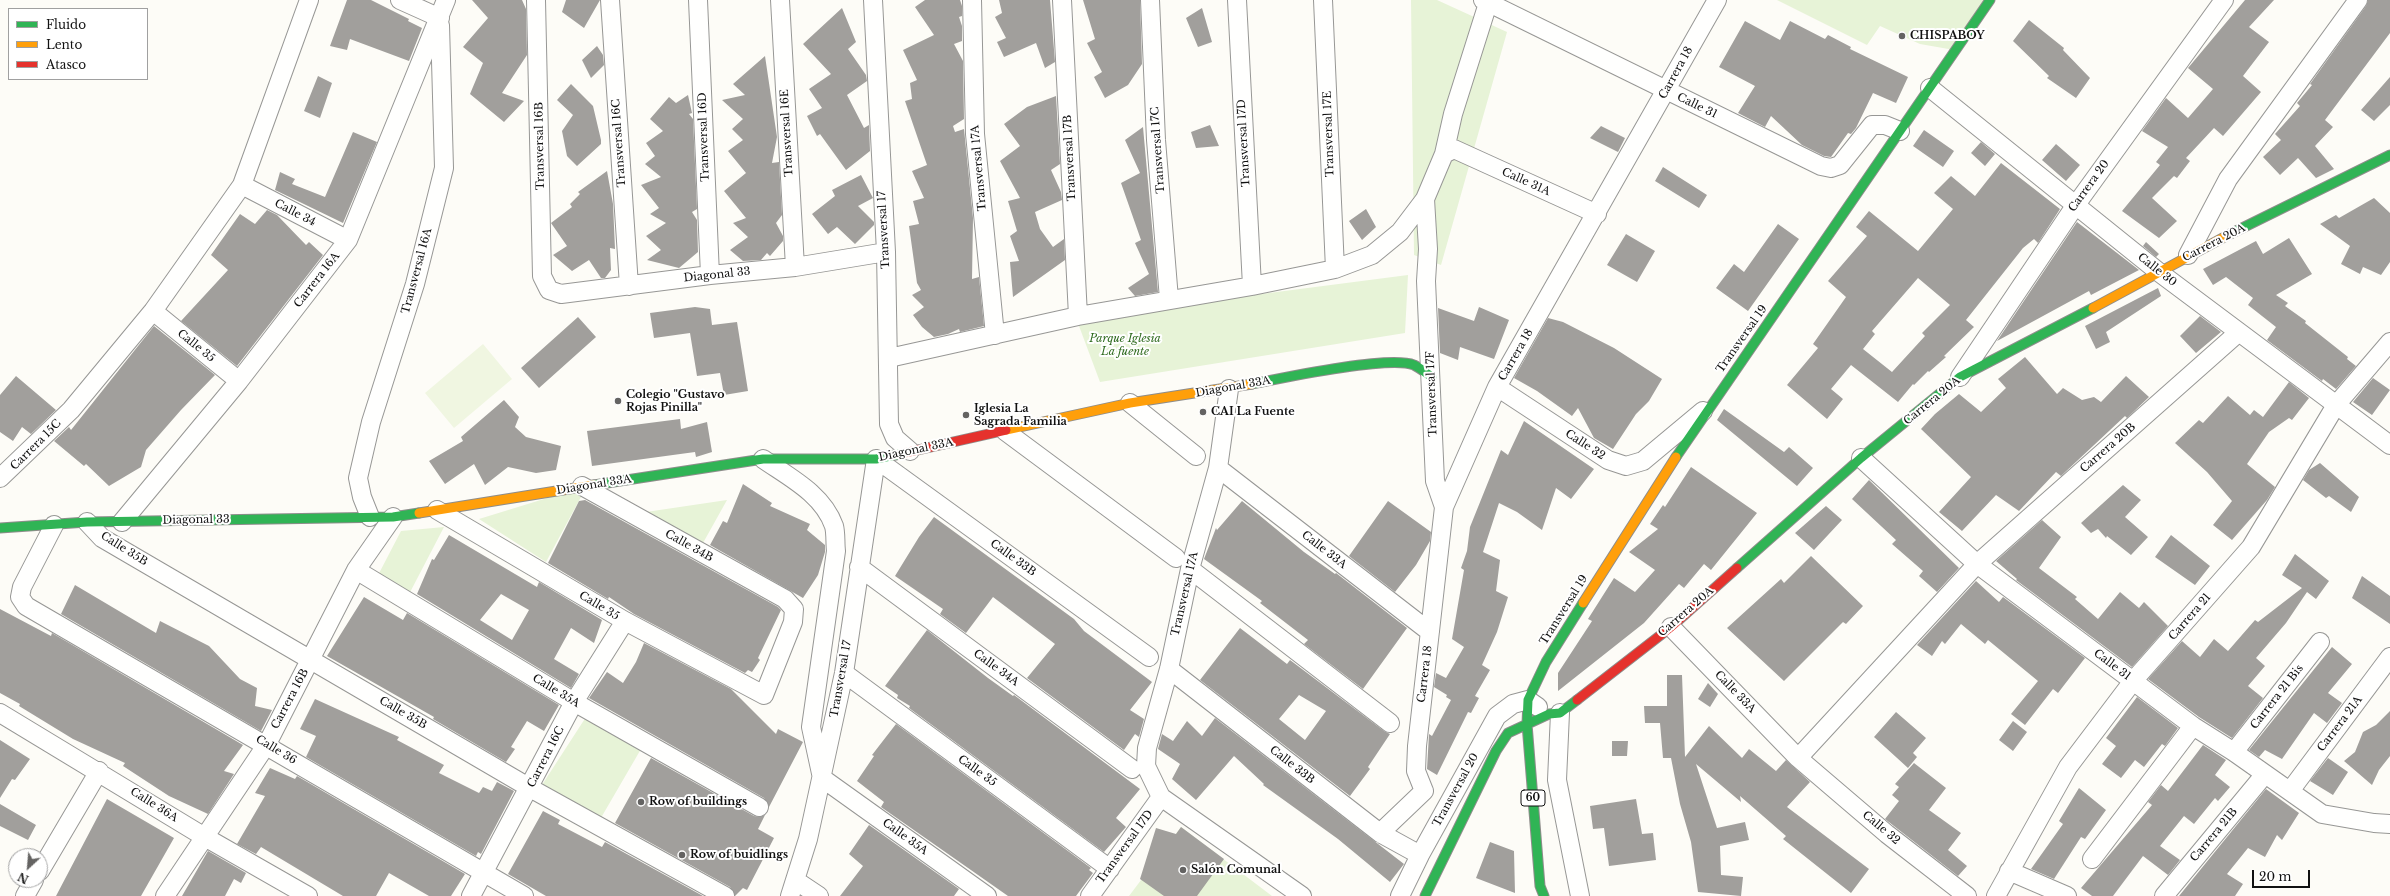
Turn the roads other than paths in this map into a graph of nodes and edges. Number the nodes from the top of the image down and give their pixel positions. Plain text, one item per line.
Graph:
1 (309, 0) edge
2 (400, 0) edge
3 (446, 0) edge
4 (536, 0) edge
5 (610, 0) edge
6 (698, 0) edge
7 (780, 0) edge
8 (873, 0) edge
9 (972, 0) edge
10 (1062, 0) edge
11 (1150, 0) edge
12 (1236, 0) edge
13 (1323, 0) edge
14 (1717, 0) edge
15 (1990, 0) edge
16 (2224, 0) edge
17 (2358, 0) edge
18 (1487, 1) edge
19 (440, 18) junction
20 (1930, 88) junction
21 (1666, 91) junction
22 (1900, 131) junction
23 (1449, 152) junction
24 (2390, 155) edge
25 (242, 186) junction
26 (1425, 199) junction
27 (2075, 206) junction
28 (1597, 214) junction
29 (348, 240) junction
30 (886, 252) junction
31 (2188, 255) junction
32 (795, 267) junction
33 (1335, 269) junction
34 (2160, 273) junction
35 (710, 274) junction
36 (629, 286) junction
37 (1252, 286) junction
38 (549, 290) joint
39 (1169, 299) junction
40 (153, 311) junction
41 (1078, 316) junction
42 (2239, 332) junction
43 (995, 335) junction
44 (2390, 342) edge
45 (889, 358) junction
46 (1432, 377) junction
47 (1960, 377) junction
48 (239, 381) junction
49 (1497, 387) junction
50 (1229, 388) junction
51 (1130, 403) junction
52 (1711, 404) junction
53 (2336, 405) junction
54 (1005, 431) junction
55 (2390, 445) edge
56 (910, 451) junction
57 (1196, 456) dead end
58 (876, 458) junction
59 (1861, 458) junction
60 (763, 459) junction
61 (1218, 468) junction
62 (0, 478) edge
63 (582, 486) junction
64 (1444, 507) junction
65 (437, 510) junction
66 (370, 517) junction
67 (393, 517) junction
68 (87, 522) junction
69 (122, 522) junction
70 (54, 526) junction
71 (0, 528) edge
72 (1183, 564) junction
73 (1977, 564) junction
74 (859, 567) junction
75 (356, 570) junction
76 (625, 621) junction
77 (1671, 626) junction
78 (1430, 632) junction
79 (2320, 642) dead end
80 (1149, 657) dead end
81 (2390, 657) edge
82 (312, 659) junction
83 (1169, 669) junction
84 (844, 673) junction
85 (2133, 681) junction
86 (764, 695) joint
87 (1528, 700) junction
88 (574, 702) junction
89 (0, 713) edge
90 (1554, 714) junction
91 (1390, 723) dead end
92 (1527, 724) junction
93 (2193, 726) junction
94 (267, 744) junction
95 (2234, 752) junction
96 (1798, 758) junction
97 (1132, 769) dead end
98 (99, 771) junction
99 (2265, 774) junction
100 (822, 778) junction
101 (530, 788) junction
102 (2290, 791) junction
103 (1424, 792) junction
104 (1161, 797) junction
105 (1448, 805) junction
106 (759, 807) dead end
107 (2390, 824) edge
108 (1380, 833) junction
109 (203, 836) junction
110 (1420, 855) junction
111 (48, 857) edge
112 (2092, 859) dead end
113 (1110, 869) junction
114 (2010, 871) junction
115 (484, 874) junction
116 (792, 888) edge
117 (976, 893) edge
118 (300, 894) edge
119 (164, 896) edge
120 (471, 896) edge
121 (524, 896) edge
122 (725, 896) edge
123 (819, 896) edge
124 (1090, 896) edge
125 (1302, 896) edge
126 (1400, 896) edge
127 (1425, 896) edge
128 (1544, 896) edge
129 (1580, 896) edge
130 (1967, 896) edge
131 (1996, 896) edge
132 (2067, 896) edge
133 (2164, 896) edge

1 - 25 street
2 - 19 street
3 - 19 street, Carrera 16A
4 - 38 street, Transversal 16B
5 - 36 street, Transversal 16C
6 - 35 street, Transversal 16D
7 - 32 street, Transversal 16E
8 - 30 street, Transversal 17
9 - 43 street, Transversal 17A
10 - 41 street, Transversal 17B
11 - 39 street, Transversal 17C
12 - 37 street, Transversal 17D
13 - 33 street, Transversal 17E
14 - 21 street, Carrera 18
15 - 20 street, Transversal 19
16 - 27 street, Carrera 20
17 - 31 street
18 - 21 street, Calle 31
18 - 23 street
19 - 29 street, Carrera 16A
19 - 66 street, Transversal 16A
20 - 22 street, Transversal 19
20 - 27 street, Calle 30
21 - 22 street, Calle 31
21 - 28 street, Carrera 18
22 - 52 street, Transversal 19
23 - 26 street
23 - 28 street, Calle 31A
24 - 31 street, Carrera 20A
25 - 29 street, Calle 34
25 - 40 street
26 - 33 street
26 - 46 street, Transversal 17F
27 - 34 street, Calle 30
27 - 47 street, Carrera 20
28 - 49 street, Carrera 18
29 - 48 street, Carrera 16A
30 - 32 street, Diagonal 33
30 - 45 street, Transversal 17
31 - 34 street, Carrera 20A
32 - 35 street, Diagonal 33
33 - 37 street
34 - 42 street, Calle 30
34 - 47 street, Carrera 20A
35 - 36 street, Diagonal 33
36 - 38 street, Diagonal 33
37 - 39 street
39 - 41 street
40 - 48 street, Calle 35
40 - 62 street, Carrera 15C
41 - 43 street
42 - 53 street, Calle 30
42 - 73 street, Carrera 20B
43 - 45 street
44 - 53 street, Carrera 21
45 - 56 street, Transversal 17
46 - 50 street, Diagonal 33A
46 - 64 street, Transversal 17F
47 - 59 street, Carrera 20A
48 - 69 street, Carrera 16A
49 - 52 street, Calle 32
49 - 64 street, Carrera 18
50 - 51 street, Diagonal 33A
50 - 61 street, Transversal 17A
51 - 54 street, Diagonal 33A
51 - 57 street
52 - 87 street, Transversal 19
53 - 55 street, Calle 30
53 - 85 street, Carrera 21
54 - 56 street, Diagonal 33A
54 - 72 street
56 - 58 street, Diagonal 33A
58 - 60 street, Diagonal 33A
58 - 74 street, Transversal 17
58 - 80 street, Calle 33B
59 - 73 street, Calle 31
59 - 77 street, Carrera 20A
60 - 63 street, Diagonal 33A
60 - 100 street
61 - 72 street, Transversal 17A
61 - 78 street, Calle 33A
63 - 65 street, Diagonal 33A
63 - 86 street, Calle 34B
64 - 78 street, Carrera 18
65 - 67 street, Diagonal 33A
65 - 76 street, Calle 35
66 - 67 street, Diagonal 33
66 - 69 street, Diagonal 33
67 - 75 street, Carrera 16B
68 - 69 street, Diagonal 33
68 - 70 street, Diagonal 33
68 - 82 street, Calle 35B
70 - 71 street, Diagonal 33
70 - 94 street, Calle 36
72 - 83 street, Transversal 17A
72 - 91 street
73 - 85 street, Calle 31
73 - 96 street
74 - 84 street, Transversal 17
74 - 97 street, Calle 34A
75 - 82 street, Carrera 16B
75 - 88 street, Calle 35A
76 - 86 street, Calle 35
76 - 88 street, Carrera 16C
77 - 90 street, Carrera 20A
77 - 96 street, Calle 33A
78 - 103 street, Carrera 18
79 - 95 street, Carrera 21 Bis
81 - 102 street, Carrera 21A
82 - 94 street, Carrera 16B
82 - 101 street, Calle 35B
83 - 104 street, Transversal 17A
83 - 108 street, Calle 33B
84 - 100 street, Transversal 17
84 - 113 street, Calle 35
85 - 93 street, Calle 31
85 - 114 street, Carrera 21
87 - 90 street
87 - 92 street, 60
87 - 105 street, Transversal 20
88 - 101 street, Carrera 16C
88 - 106 street, Calle 35A
89 - 98 street, Calle 36A
90 - 92 street, Carrera 20A
90 - 129 street
92 - 127 street, Transversal 20
92 - 128 street, 60
93 - 95 street, Calle 31
93 - 112 street
94 - 109 street, Carrera 16B
94 - 115 street, Calle 36
95 - 99 street, Calle 31
96 - 130 street, Calle 32
98 - 109 street, Calle 36A
98 - 111 street
99 - 102 street, Calle 31
99 - 133 street, Carrera 21B
100 - 116 street, Transversal 17
100 - 117 street, Calle 35A
101 - 115 street, Carrera 16C
101 - 122 street, Calle 35B
102 - 107 street, Calle 31
103 - 105 street
103 - 108 street
104 - 113 street, Transversal 17D
104 - 125 street
105 - 110 street, Transversal 20
108 - 110 street, Calle 33B
109 - 118 street, Calle 36A
109 - 119 street, Carrera 16B
110 - 126 street, Transversal 20
113 - 124 street, Transversal 17D
114 - 131 street, Carrera 21
114 - 132 street
115 - 120 street, Carrera 16C
115 - 121 street, Calle 36
116 - 123 street

